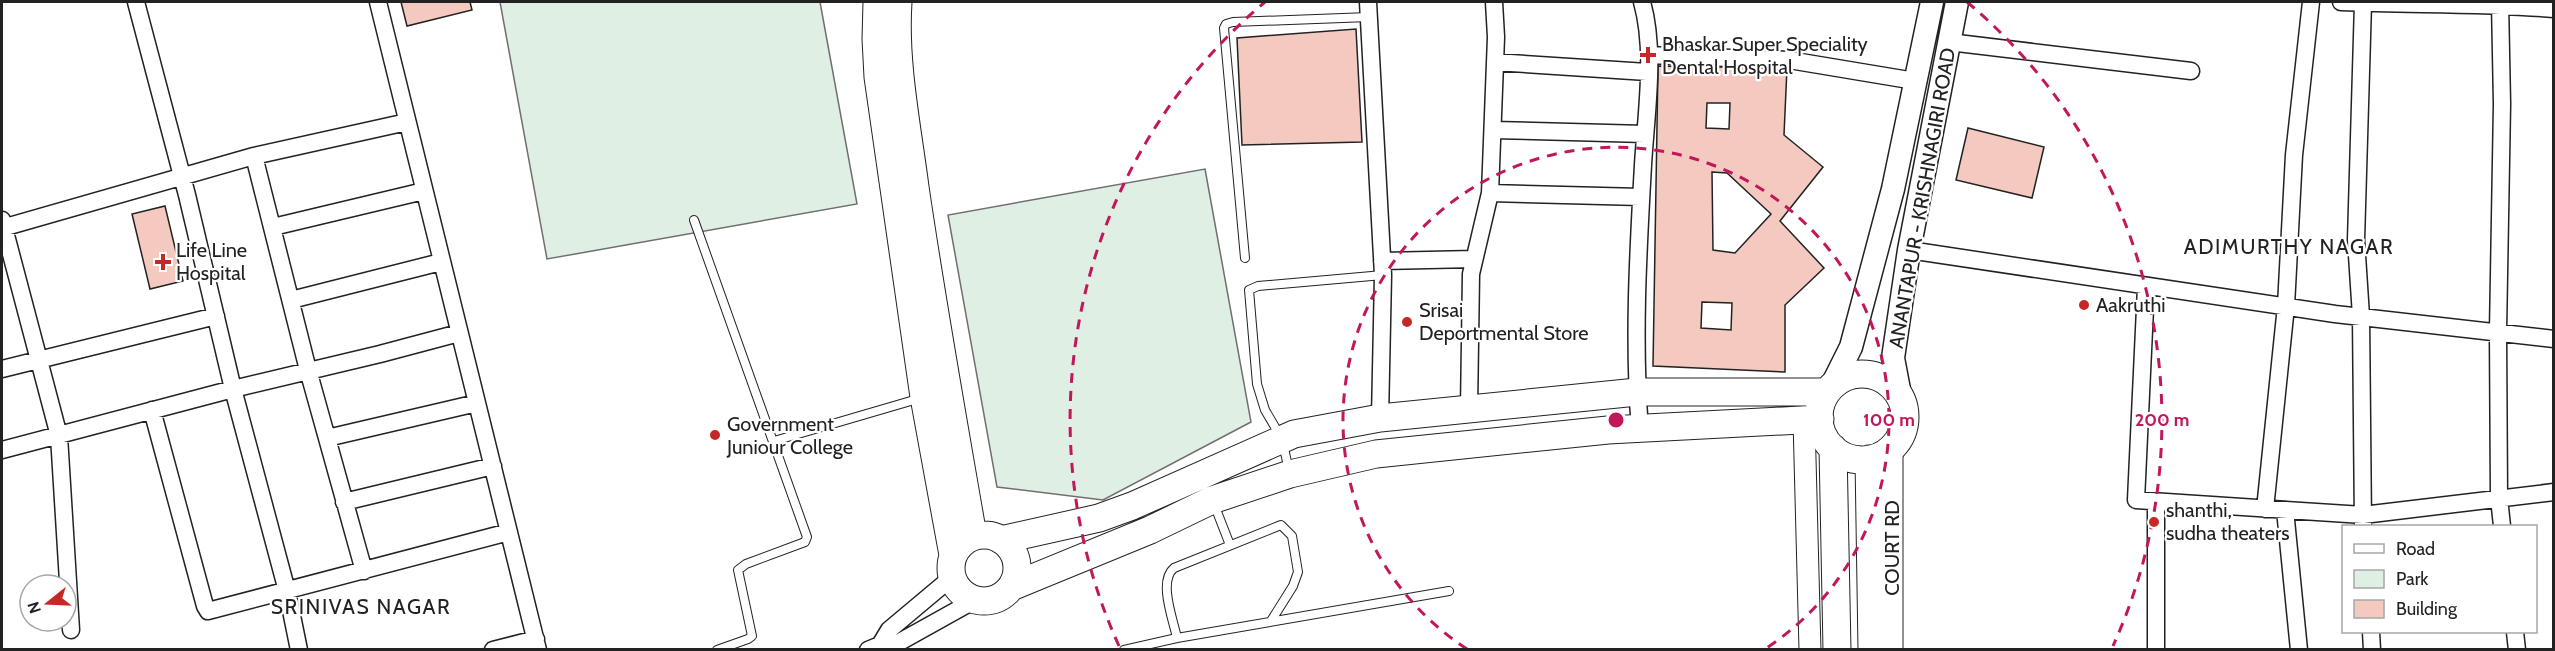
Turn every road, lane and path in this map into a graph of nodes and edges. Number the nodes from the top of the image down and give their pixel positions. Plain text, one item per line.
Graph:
1 (136, 2) edge
2 (378, 2) edge
3 (878, 2) edge
4 (898, 2) edge
5 (1494, 2) edge
6 (1642, 2) edge
7 (1932, 2) edge
8 (1957, 2) edge
9 (2311, 2) edge
10 (2341, 2) edge
11 (2363, 3) edge
12 (2500, 3) edge
13 (1369, 9) edge
14 (2553, 9) edge
15 (1949, 42) junction
16 (1495, 62) junction
17 (1647, 63) junction
18 (2191, 71) dead end
19 (1915, 81) junction
20 (407, 122) junction
21 (1493, 130) junction
22 (1645, 134) junction
23 (254, 156) junction
24 (180, 175) junction
25 (424, 191) junction
26 (1490, 193) junction
27 (1641, 196) junction
28 (694, 220) dead end
29 (2, 226) edge
30 (273, 227) junction
31 (1909, 250) junction
32 (1245, 258) dead end
33 (1474, 260) junction
34 (441, 262) junction
35 (1383, 268) junction
36 (2146, 287) junction
37 (291, 300) junction
38 (2286, 306) junction
39 (216, 316) junction
40 (2361, 316) junction
41 (2498, 332) junction
42 (459, 333) junction
43 (2553, 339) edge
44 (39, 360) junction
45 (2, 369) edge
46 (308, 370) junction
47 (233, 389) junction
48 (1829, 390) junction
49 (1637, 392) junction
50 (1900, 395) junction
51 (924, 397) junction
52 (477, 402) junction
53 (1469, 409) junction
54 (152, 410) junction
55 (1380, 418) junction
56 (1812, 419) junction
57 (1640, 430) junction
58 (59, 436) junction
59 (327, 438) junction
60 (1282, 439) junction
61 (774, 441) junction
62 (1833, 448) junction
63 (2, 450) edge
64 (1881, 453) junction
65 (493, 466) junction
66 (1290, 474) junction
67 (1207, 488) junction
68 (2553, 492) edge
69 (2499, 498) junction
70 (344, 502) junction
71 (2156, 502) junction
72 (2265, 509) junction
73 (2285, 510) junction
74 (2363, 521) edge
75 (2502, 525) edge
76 (509, 532) junction
77 (973, 536) junction
78 (1001, 540) junction
79 (1230, 545) junction
80 (952, 566) junction
81 (364, 571) junction
82 (67, 573) edge
83 (1011, 587) junction
84 (287, 591) junction
85 (1449, 591) dead end
86 (975, 600) junction
87 (1270, 621) junction
88 (2371, 633) edge
89 (2514, 633) edge
90 (1177, 638) junction
91 (537, 644) edge
92 (874, 647) edge
93 (299, 650) edge
94 (493, 650) edge
95 (717, 650) edge
96 (1124, 650) edge
97 (1810, 650) edge
98 (1837, 650) edge
99 (1872, 650) edge
100 (1892, 650) edge
101 (2156, 650) edge
102 (2299, 650) edge
103 (2372, 650) edge
104 (2517, 650) edge

1 - 24 street
2 - 20 street
3 - 51 highway
4 - 77 highway
5 - 16 street
6 - 17 street
7 - 19 main road, ANANTAPUR - KRISHNAGIRI ROAD
8 - 15 main road, ANANTAPUR - KRISHNAGIRI ROAD
9 - 38 street
10 - 11 street
11 - 12 street
11 - 40 street
12 - 14 street
12 - 41 street
13 - 32 lane
13 - 35 street
15 - 18 street
15 - 31 main road, ANANTAPUR - KRISHNAGIRI ROAD
16 - 17 street
16 - 21 street
17 - 19 street
17 - 22 street
19 - 48 main road, ANANTAPUR - KRISHNAGIRI ROAD
20 - 23 street
20 - 25 street
21 - 22 street
21 - 26 street
22 - 27 street
23 - 24 street
23 - 30 street
24 - 29 street
24 - 39 street
25 - 30 street
25 - 34 street
26 - 27 street
26 - 33 street
27 - 49 street
28 - 61 lane
29 - 44 street
30 - 37 street
31 - 36 street
31 - 50 main road, ANANTAPUR - KRISHNAGIRI ROAD
33 - 35 street
33 - 53 street
34 - 37 street
34 - 42 street
35 - 55 street
35 - 60 lane
36 - 38 street
36 - 71 street
37 - 46 street
38 - 40 street
38 - 72 street
39 - 44 street
39 - 47 street
40 - 41 street
40 - 74 street
41 - 43 street
41 - 69 street
42 - 46 street
42 - 52 street
44 - 45 street
44 - 58 street
46 - 47 street
46 - 59 street
47 - 54 street
47 - 84 street
48 - 49 highway
48 - 50 highway
48 - 56 highway, ANANTAPUR - KRISHNAGIRI ROAD
49 - 53 highway
49 - 57 street
50 - 64 highway, ANANTAPUR - KRISHNAGIRI ROAD
51 - 61 lane
51 - 80 highway
52 - 59 street
52 - 65 street
53 - 55 highway
54 - 58 street
54 - 84 street
55 - 60 highway
56 - 57 highway
56 - 62 highway
56 - 97 street
57 - 66 highway
58 - 63 street
58 - 82 street
59 - 70 street
60 - 66 lane
60 - 67 highway
61 - 95 lane
62 - 64 highway
62 - 98 highway
64 - 99 highway
64 - 100 street, COURT RD
65 - 70 street
65 - 76 street
66 - 67 highway
67 - 78 highway
67 - 79 lane
67 - 83 highway
68 - 69 street
69 - 74 street
69 - 75 street
70 - 81 street
71 - 72 street
71 - 101 street
72 - 73 street
73 - 74 street
73 - 102 street
76 - 81 street
76 - 91 street
77 - 78 highway
77 - 80 highway
78 - 83 highway
79 - 87 lane
79 - 90 lane
80 - 86 highway
80 - 92 street
81 - 84 street
83 - 86 highway
84 - 93 street
85 - 87 lane
86 - 92 street
87 - 90 lane
88 - 103 street
89 - 104 street
90 - 96 lane
91 - 94 street

